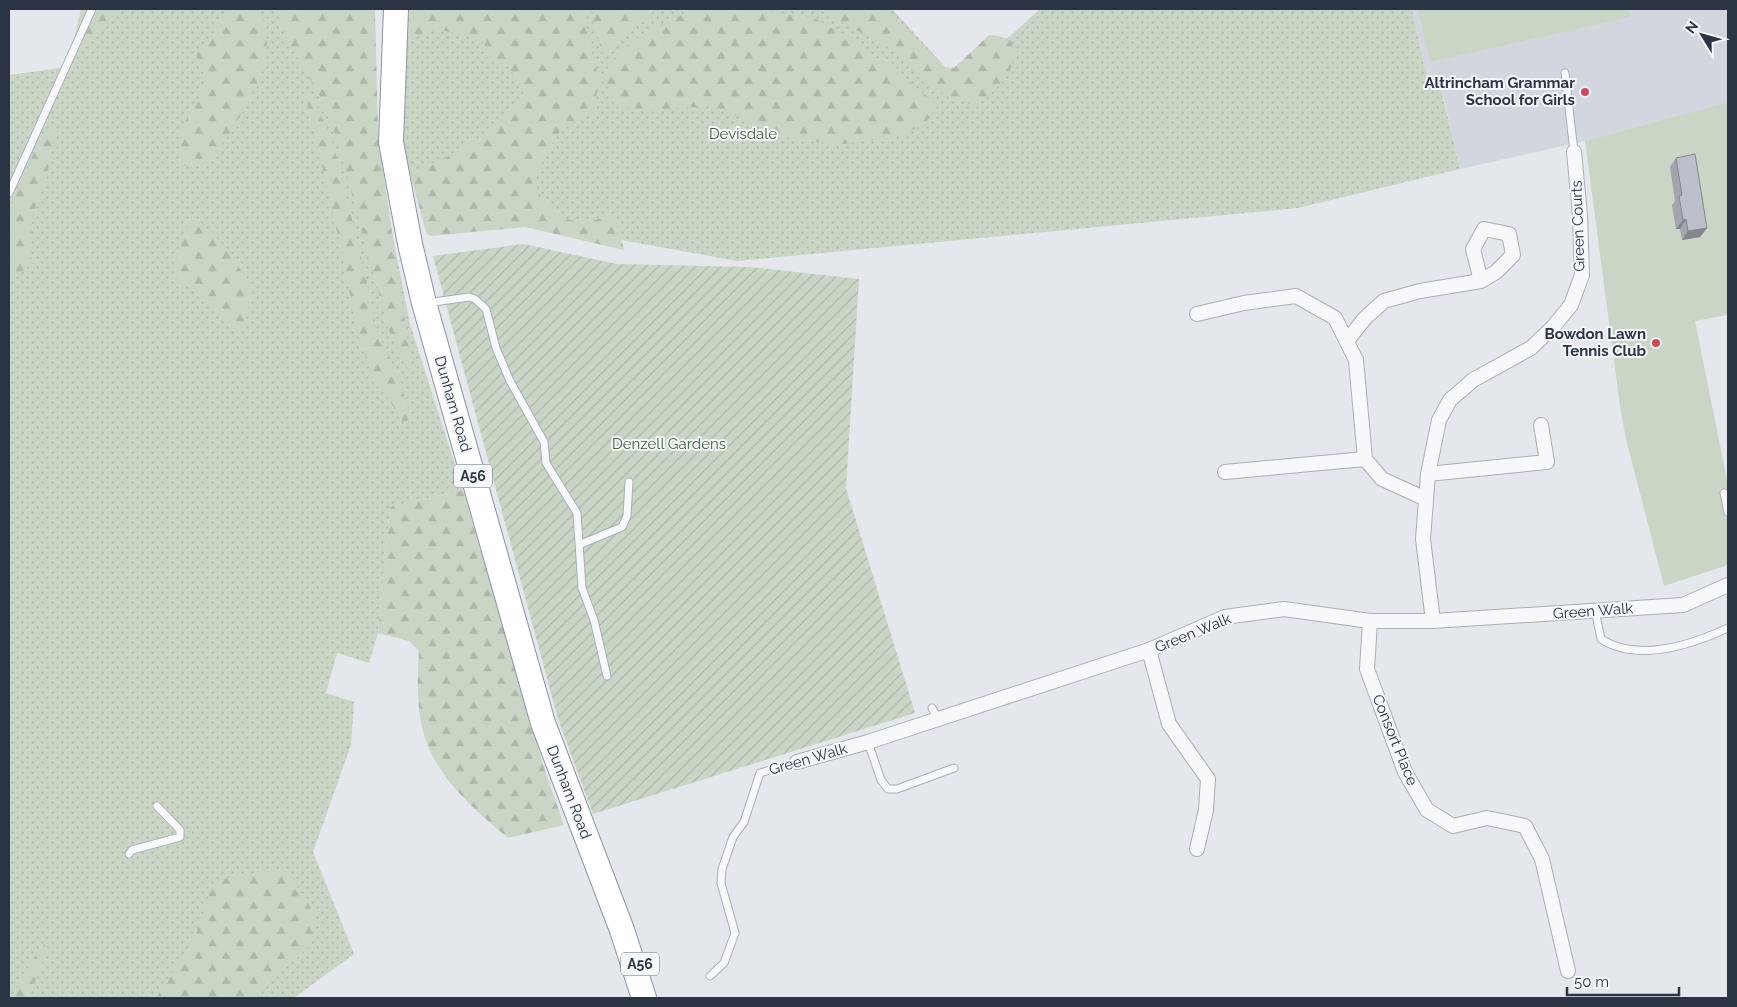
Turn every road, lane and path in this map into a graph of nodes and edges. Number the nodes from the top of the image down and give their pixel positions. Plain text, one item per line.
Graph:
1 (92, 9) edge
2 (396, 9) edge
3 (1565, 73) dead end
4 (1574, 152) joint
5 (9, 193) edge
6 (1481, 281) dead end
7 (424, 303) junction
8 (1197, 314) dead end
9 (1347, 341) junction
10 (1541, 425) dead end
11 (1365, 459) junction
12 (1225, 472) dead end
13 (1428, 474) junction
14 (629, 482) dead end
15 (1724, 493) dead end
16 (1426, 499) junction
17 (1728, 512) edge
18 (581, 544) junction
19 (1728, 585) edge
20 (1595, 610) junction
21 (1370, 621) junction
22 (1433, 621) junction
23 (1728, 628) edge
24 (1149, 650) junction
25 (607, 676) dead end
26 (868, 742) junction
27 (797, 762) joint
28 (954, 768) dead end
29 (157, 806) dead end
30 (1197, 850) dead end
31 (129, 854) dead end
32 (622, 930) junction
33 (1568, 971) dead end
34 (710, 976) dead end
35 (644, 998) edge
36 (658, 998) edge

1 - 5 lane
2 - 7 highway, Dunham Road / A56
3 - 4 lane
4 - 13 street, Green Courts
6 - 9 street
7 - 18 lane
7 - 32 highway, Dunham Road / A56
8 - 9 street
9 - 11 street
10 - 13 street
11 - 12 street
11 - 16 street
13 - 16 street, Green Courts
14 - 18 lane
15 - 17 lane
16 - 22 street, Green Courts
18 - 25 lane
19 - 20 street, Green Walk
20 - 22 street, Green Walk
20 - 23 lane
21 - 22 street, Green Walk
21 - 24 street, Green Walk
21 - 33 street, Consort Place
24 - 26 street, Green Walk
24 - 30 street
26 - 27 street, Green Walk
26 - 28 lane
27 - 34 lane, Green Walk
29 - 31 lane
32 - 35 highway, Dunham Road / A56
32 - 36 highway, Dunham Road / A56

